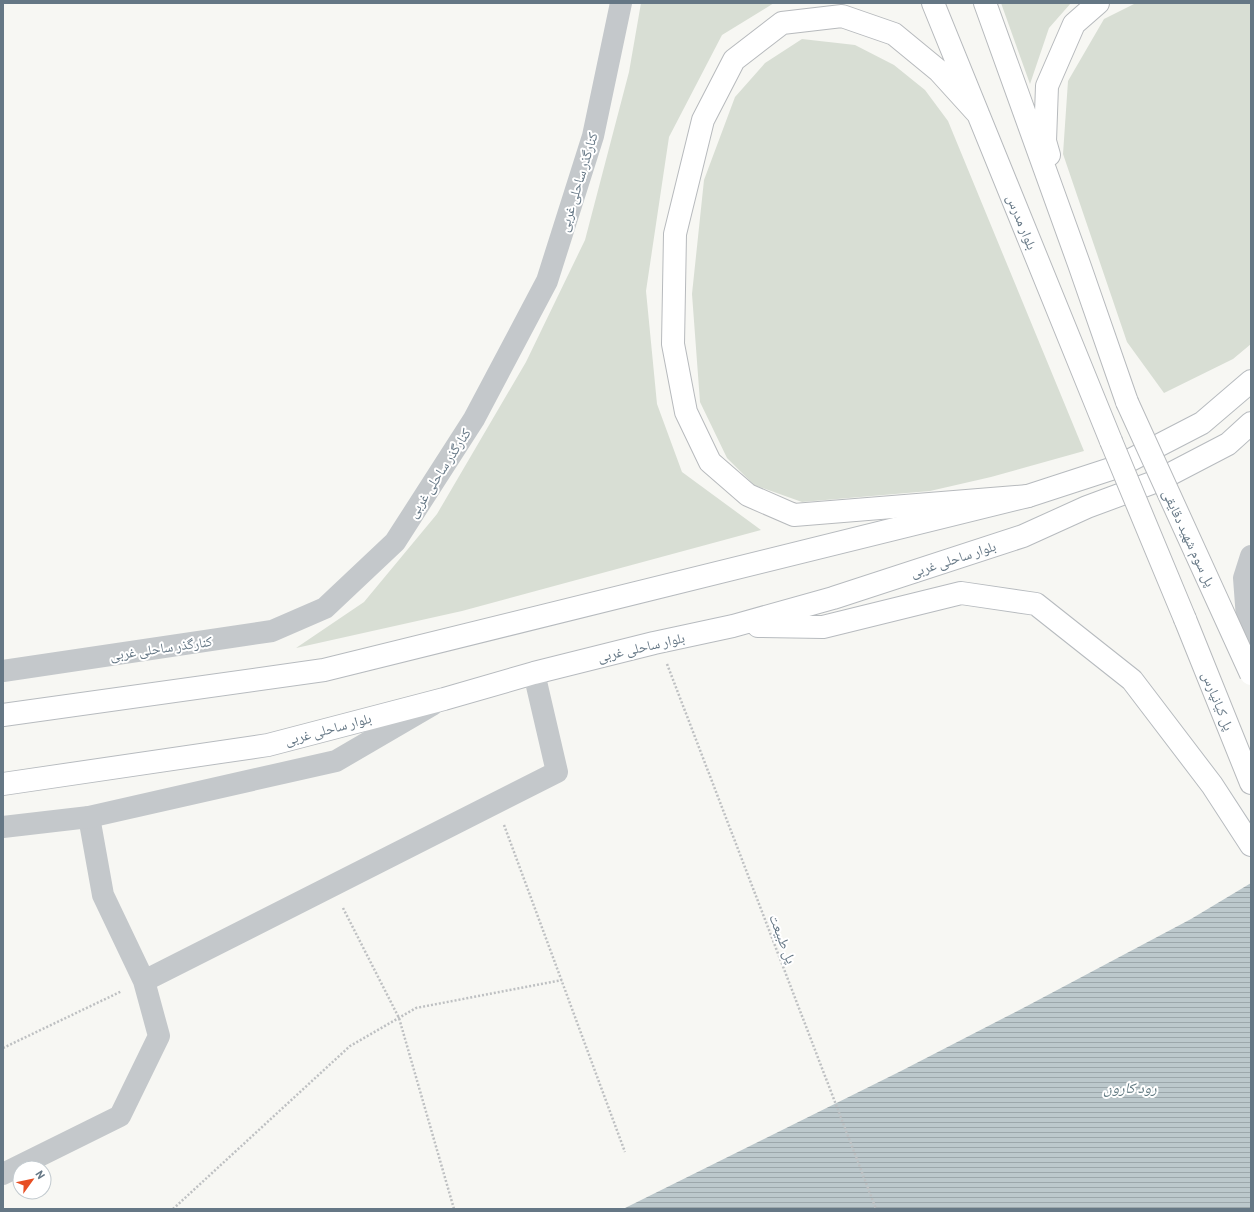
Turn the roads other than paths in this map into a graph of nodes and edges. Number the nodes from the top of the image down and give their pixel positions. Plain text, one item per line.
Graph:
1 (621, 3) edge
2 (933, 3) edge
3 (985, 3) edge
4 (1098, 3) edge
5 (978, 114) junction
6 (1079, 264) junction
7 (1251, 381) edge
8 (1251, 423) edge
9 (1028, 496) junction
10 (1251, 556) edge
11 (1185, 619) joint
12 (733, 626) junction
13 (3, 671) edge
14 (534, 673) junction
15 (1251, 674) edge
16 (444, 699) junction
17 (3, 715) edge
18 (1251, 783) edge
19 (3, 784) edge
20 (89, 817) junction
21 (3, 828) edge
22 (1251, 845) edge
23 (144, 981) junction
24 (3, 1174) edge

1 - 13 street, کنارگذر ساحلی غربی
2 - 5 main road, بلوار مدرس
3 - 6 main road
4 - 6 main road
5 - 9 main road
5 - 11 main road, بلوار مدرس, bridge
6 - 15 main road, پل سوم شهید دقایقی, bridge
7 - 9 main road
8 - 12 main road, بلوار ساحلی غربی
9 - 17 main road
10 - 15 street
11 - 18 main road, پل کیانپارس
12 - 14 main road, بلوار ساحلی غربی
12 - 22 main road
14 - 16 main road, بلوار ساحلی غربی
14 - 23 street
16 - 19 main road, بلوار ساحلی غربی
16 - 20 street
20 - 21 street
20 - 23 street
23 - 24 street

